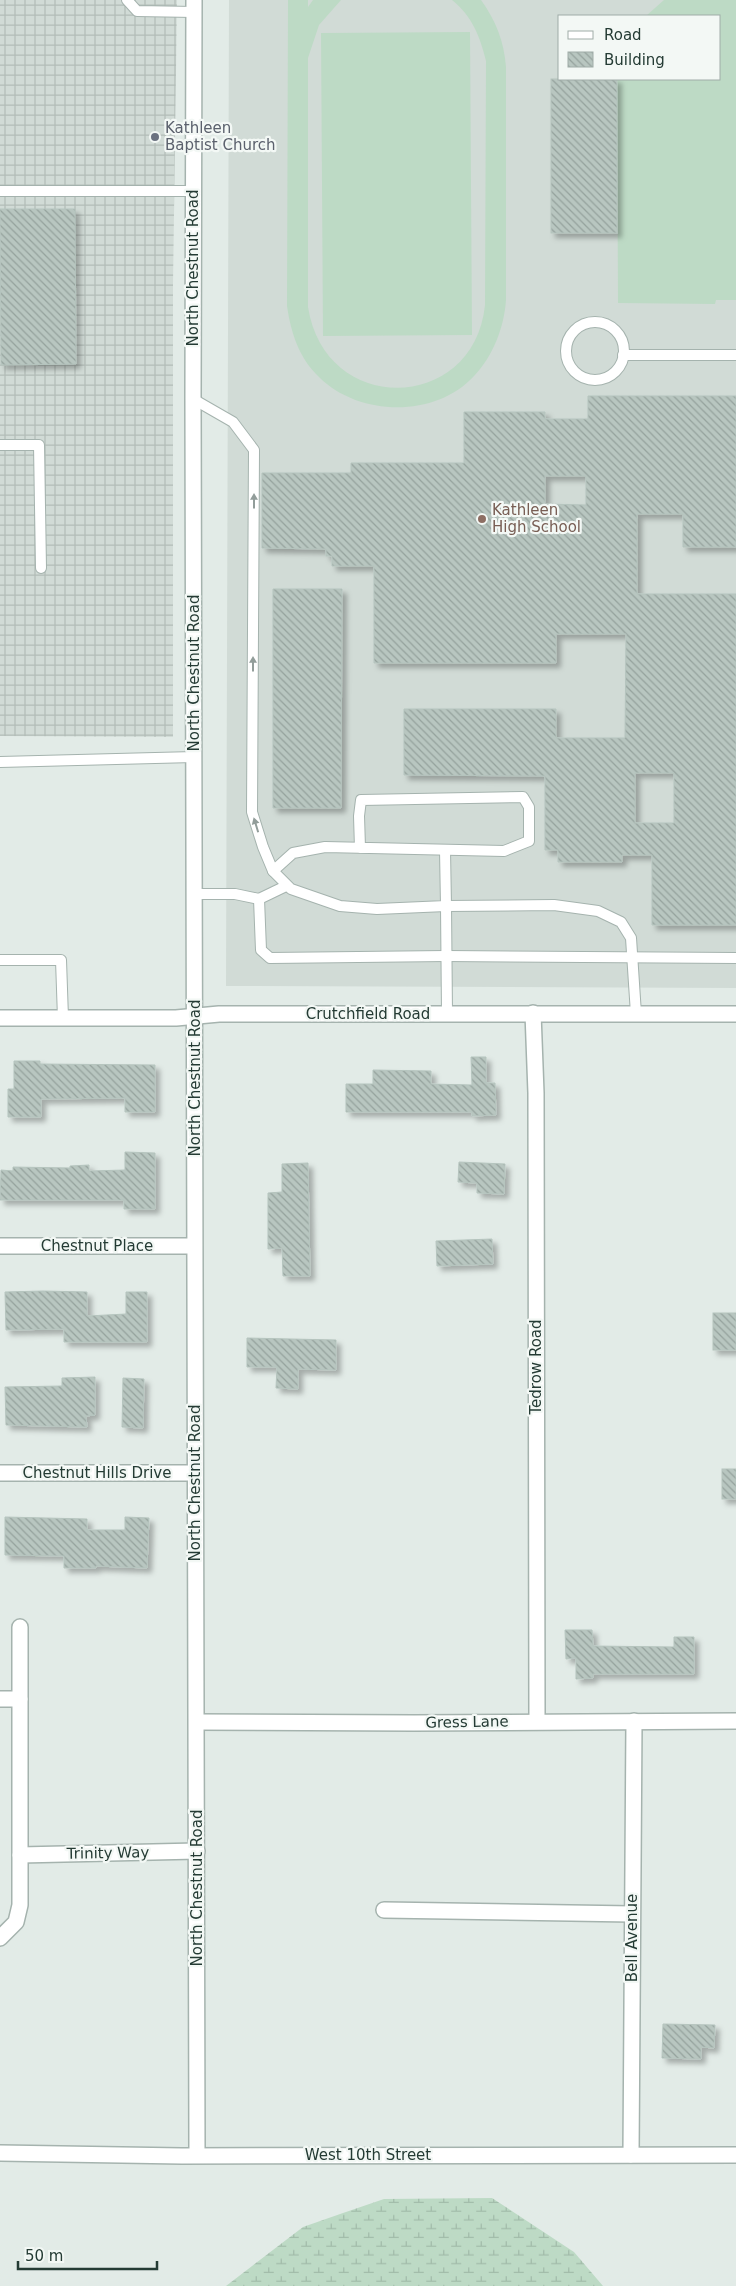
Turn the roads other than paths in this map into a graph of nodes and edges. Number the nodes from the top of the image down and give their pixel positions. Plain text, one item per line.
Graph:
1 (128, 0) edge
2 (194, 6) edge
3 (0, 191) edge
4 (194, 191) junction
5 (623, 355) junction
6 (736, 355) edge
7 (193, 399) junction
8 (0, 445) edge
9 (41, 568) dead end
10 (194, 757) junction
11 (0, 762) edge
12 (360, 848) junction
13 (445, 850) junction
14 (273, 871) junction
15 (286, 886) junction
16 (194, 894) junction
17 (260, 899) junction
18 (446, 906) junction
19 (446, 956) junction
20 (632, 957) junction
21 (736, 958) edge
22 (0, 960) edge
23 (447, 1014) junction
24 (533, 1014) junction
25 (636, 1014) junction
26 (736, 1014) edge
27 (195, 1016) junction
28 (0, 1018) edge
29 (63, 1018) junction
30 (0, 1246) edge
31 (194, 1246) junction
32 (0, 1473) edge
33 (195, 1473) junction
34 (20, 1627) dead end
35 (0, 1699) edge
36 (20, 1699) junction
37 (537, 1721) junction
38 (634, 1721) junction
39 (736, 1721) edge
40 (197, 1722) junction
41 (197, 1852) junction
42 (20, 1855) junction
43 (384, 1910) dead end
44 (632, 1914) junction
45 (0, 1938) edge
46 (0, 2153) edge
47 (197, 2155) junction
48 (631, 2155) junction
49 (736, 2155) edge

1 - 2 lane
2 - 4 street, North Chestnut Road
3 - 4 lane
4 - 7 street, North Chestnut Road
5 - 5 lane
5 - 6 lane
7 - 10 street, North Chestnut Road
14 -> 7 lane
8 - 9 lane
10 - 11 lane
10 - 16 street, North Chestnut Road
12 - 13 lane
12 - 13 lane
12 - 14 lane
13 - 18 lane
14 - 15 lane
15 - 17 lane
15 - 18 lane
16 - 17 lane
16 - 27 street, North Chestnut Road
17 - 19 lane
18 - 19 lane
18 - 20 lane
19 - 20 lane
19 - 23 lane
20 - 21 lane
20 - 25 lane
22 - 29 lane
23 - 24 street, Crutchfield Road
23 - 27 street, Crutchfield Road
24 - 25 street, Crutchfield Road
24 - 37 street, Tedrow Road
25 - 26 street, Crutchfield Road
27 - 29 street, Crutchfield Road
27 - 31 street, North Chestnut Road
28 - 29 street, Crutchfield Road
30 - 31 street, Chestnut Place
31 - 33 street, North Chestnut Road
32 - 33 street, Chestnut Hills Drive
33 - 40 street, North Chestnut Road
34 - 36 street
35 - 36 street
36 - 42 street
37 - 38 street, Gress Lane
37 - 40 street, Gress Lane
38 - 39 street, Gress Lane
38 - 44 street, Bell Avenue
40 - 41 street, North Chestnut Road
41 - 42 street, Trinity Way
41 - 47 street, North Chestnut Road
42 - 45 street
43 - 44 street
44 - 48 street, Bell Avenue
46 - 47 street, West 10th Street
47 - 48 street, West 10th Street
48 - 49 street, West 10th Street

